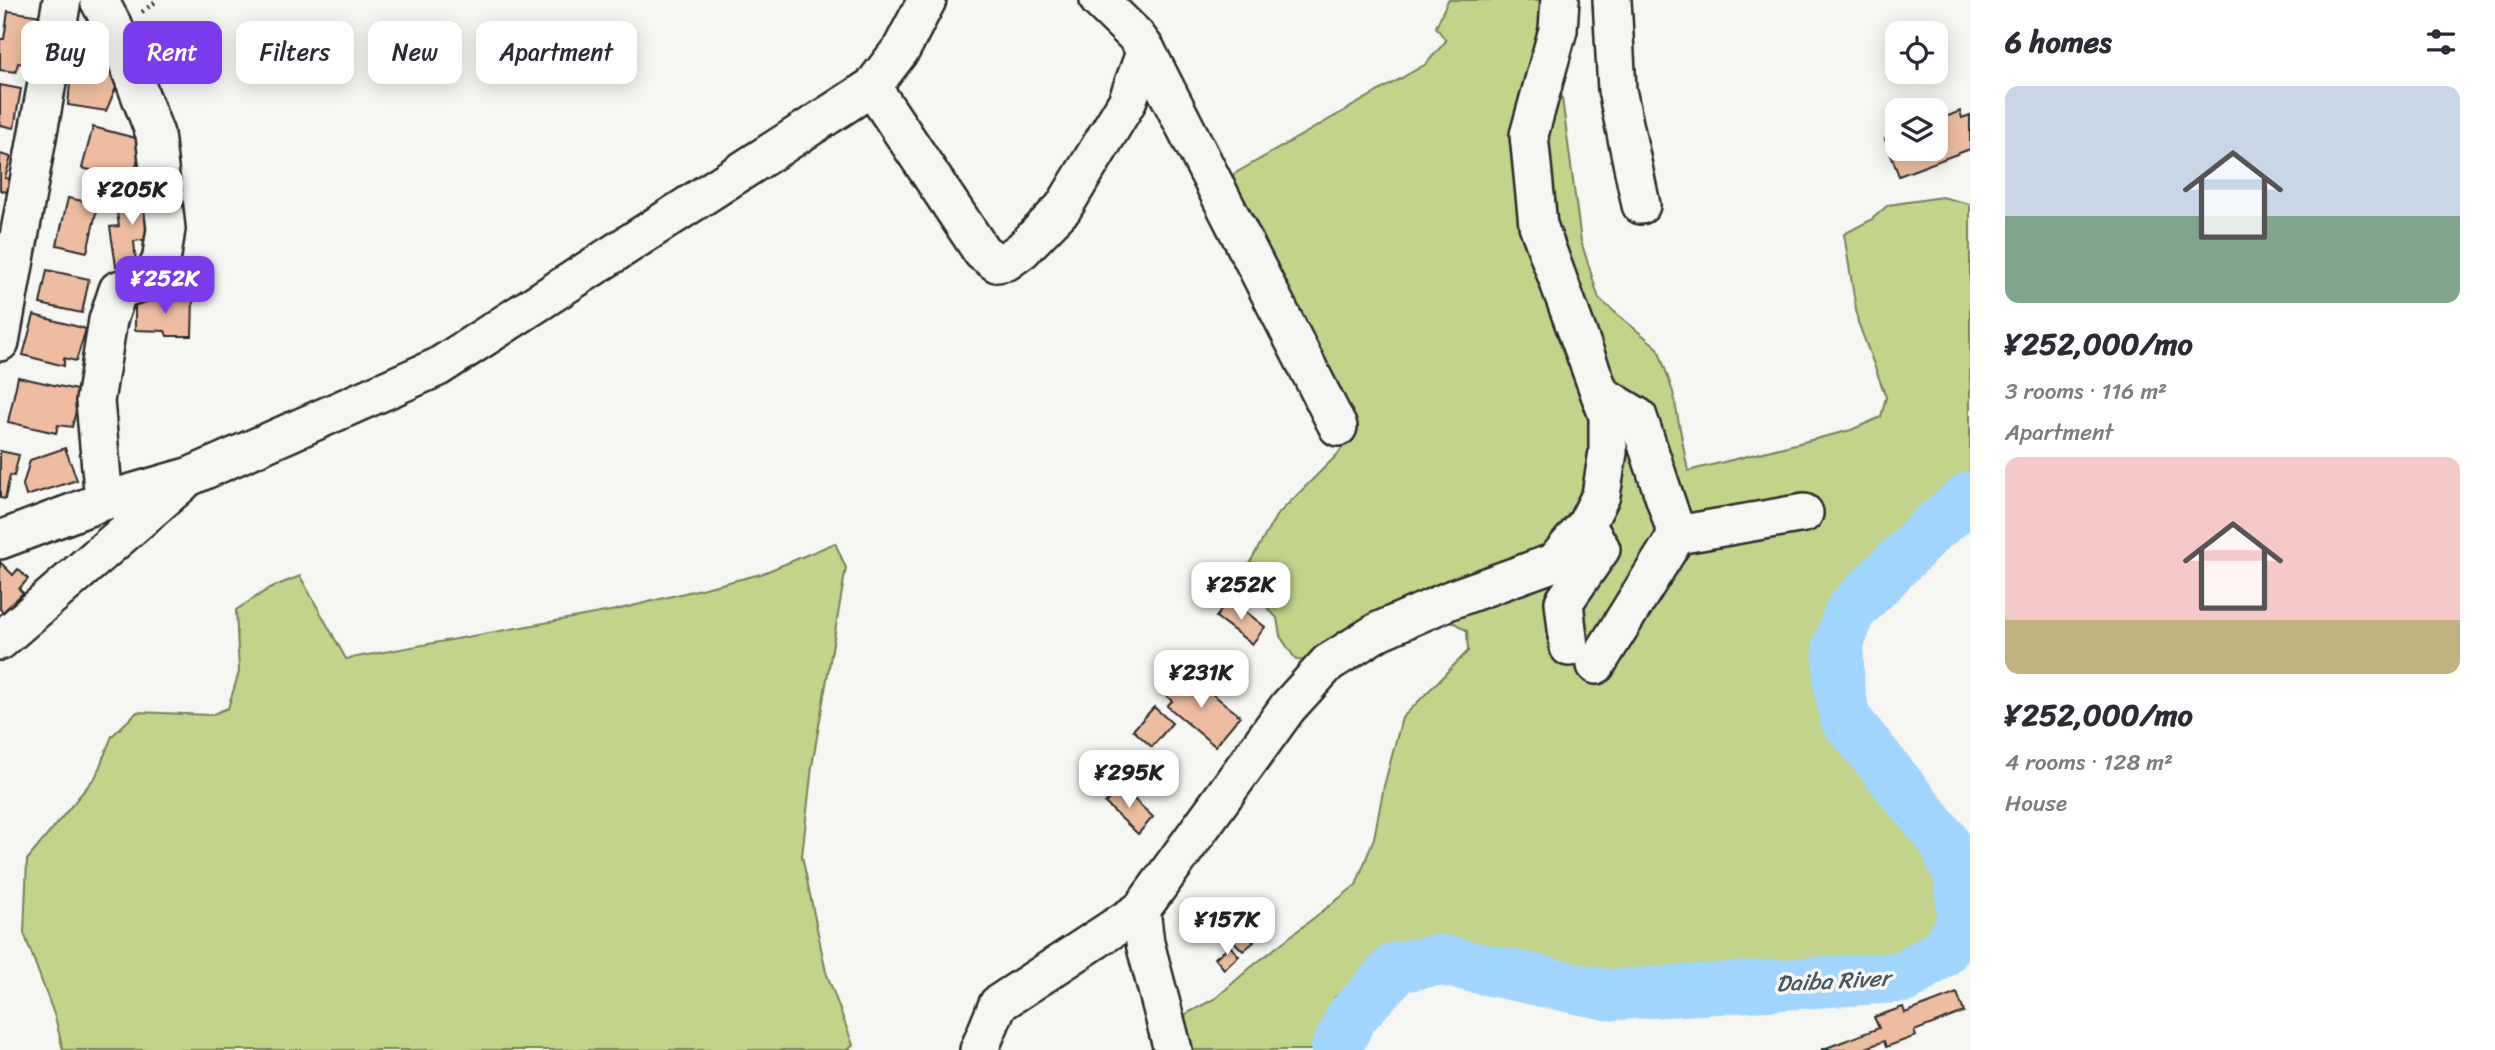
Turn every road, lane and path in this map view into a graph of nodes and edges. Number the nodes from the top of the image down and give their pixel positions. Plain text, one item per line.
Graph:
1 (62, 0) edge
2 (99, 0) edge
3 (927, 0) edge
4 (1099, 0) edge
5 (1559, 0) edge
6 (1612, 0) edge
7 (1146, 50) junction
8 (872, 87) junction
9 (1641, 205) dead end
10 (0, 342) edge
11 (1600, 394) junction
12 (1338, 427) dead end
13 (191, 476) junction
14 (104, 501) junction
15 (1804, 513) dead end
16 (1586, 525) junction
17 (1677, 535) junction
18 (0, 540) edge
19 (0, 640) edge
20 (1141, 910) junction
21 (979, 1050) edge
22 (1173, 1050) edge

1 - 10 street
2 - 14 street
3 - 8 street
4 - 7 street
5 - 11 street
6 - 9 street
7 - 8 street
7 - 12 street
8 - 13 street
11 - 16 street
11 - 17 street
13 - 14 street
13 - 19 street
14 - 18 street
15 - 17 street
16 - 17 street
16 - 20 street
20 - 21 street
20 - 22 street

